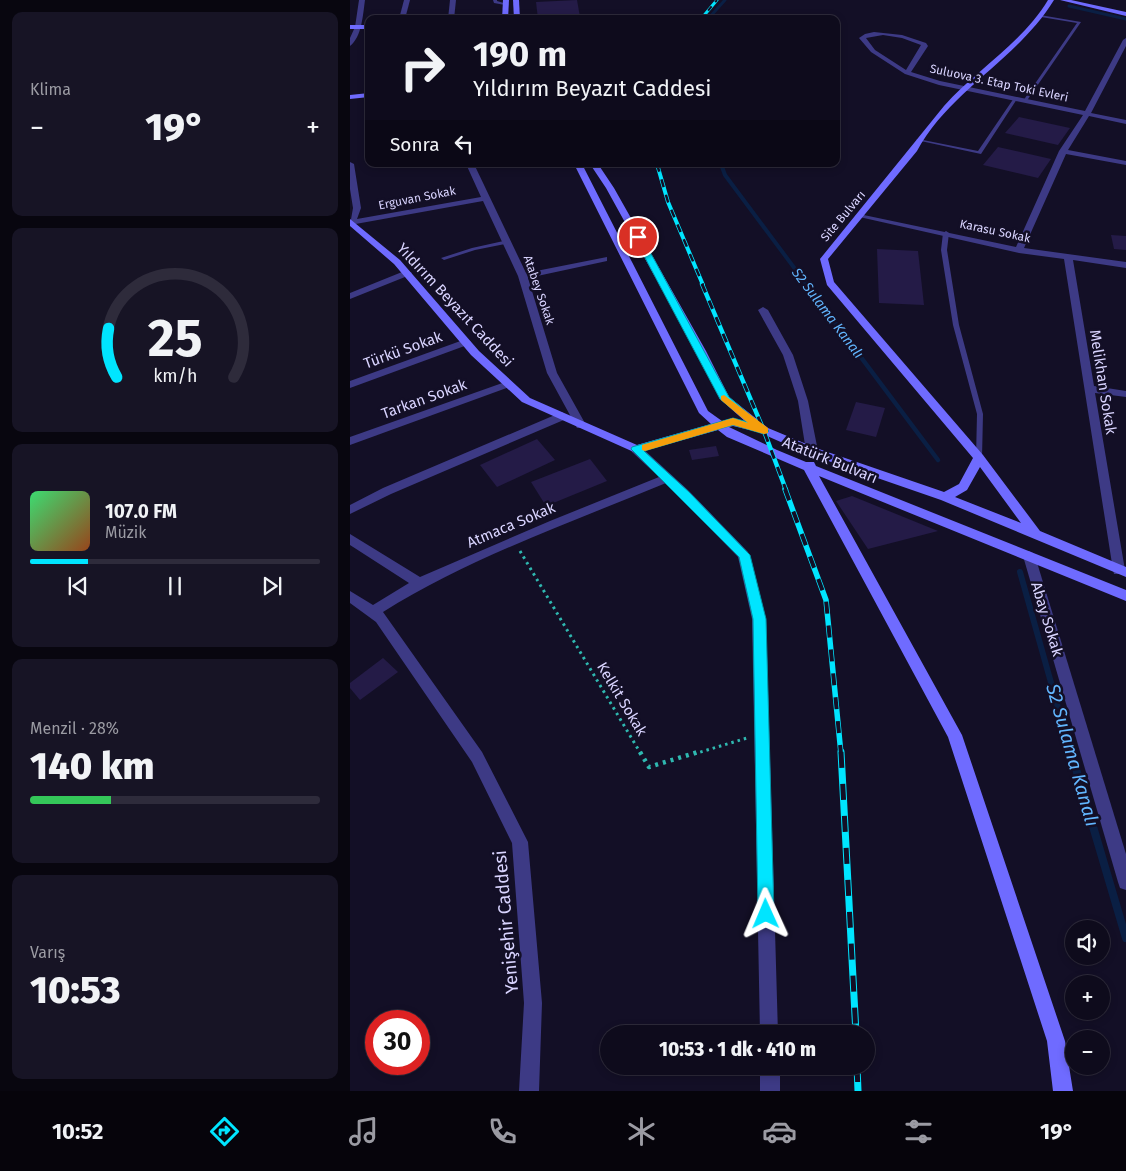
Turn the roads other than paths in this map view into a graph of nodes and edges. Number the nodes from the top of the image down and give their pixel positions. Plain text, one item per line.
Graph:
1 (362, 0) edge
2 (407, 0) edge
3 (453, 0) edge
4 (495, 0) edge
5 (516, 0) edge
6 (1051, 0) edge
7 (1063, 0) edge
8 (506, 2) edge
9 (1126, 14) edge
10 (403, 15) edge
11 (451, 15) edge
12 (504, 15) edge
13 (517, 15) edge
14 (1041, 16) junction
15 (350, 27) edge
16 (358, 27) junction
17 (365, 27) edge
18 (1126, 40) edge
19 (350, 44) edge
20 (907, 73) junction
21 (963, 88) junction
22 (365, 95) edge
23 (350, 97) edge
24 (1015, 99) junction
25 (1025, 101) junction
26 (1087, 114) junction
27 (1126, 122) edge
28 (918, 140) junction
29 (1062, 151) junction
30 (1126, 163) edge
31 (350, 164) edge
32 (472, 167) edge
33 (580, 167) edge
34 (596, 167) edge
35 (487, 198) junction
36 (860, 216) junction
37 (351, 223) edge
38 (946, 234) junction
39 (508, 242) junction
40 (1019, 250) junction
41 (1068, 257) junction
42 (444, 258) dead end
43 (604, 259) dead end
44 (1126, 265) edge
45 (408, 273) junction
46 (523, 276) junction
47 (350, 296) edge
48 (763, 310) dead end
49 (466, 342) junction
50 (508, 384) junction
51 (350, 385) edge
52 (1088, 388) junction
53 (1126, 394) edge
54 (562, 416) junction
55 (581, 425) junction
56 (720, 425) junction
57 (764, 431) junction
58 (350, 441) edge
59 (636, 449) junction
60 (812, 451) junction
61 (979, 458) junction
62 (809, 468) junction
63 (668, 478) junction
64 (945, 497) junction
65 (350, 510) edge
66 (1036, 535) junction
67 (350, 539) edge
68 (1029, 556) junction
69 (1123, 571) edge
70 (419, 583) junction
71 (350, 596) edge
72 (1126, 596) edge
73 (372, 612) junction
74 (1126, 882) edge
75 (769, 1025) edge
76 (770, 1075) edge
77 (529, 1091) edge
78 (770, 1091) edge
79 (1063, 1091) edge

1 - 16 street
2 - 10 street
3 - 11 street
4 - 8 lane
5 - 13 street
6 - 14 street, Site Bulvarı
7 - 9 street
8 - 12 street
14 - 21 street, Site Bulvarı
14 - 25 lane
15 - 16 street
16 - 17 street
16 - 19 street
18 - 26 street, Suluova 3. Etap Toki Evleri
20 - 20 street, Suluova 3. Etap Toki Evleri
20 - 21 street, Suluova 3. Etap Toki Evleri
21 - 24 street, Suluova 3. Etap Toki Evleri
21 - 28 street, Site Bulvarı
22 - 23 street
24 - 25 street, Suluova 3. Etap Toki Evleri
24 - 28 lane
25 - 26 street, Suluova 3. Etap Toki Evleri
26 - 27 street, Suluova 3. Etap Toki Evleri
26 - 29 street, Suluova 3. Etap Toki Evleri
28 - 36 street, Site Bulvarı
29 - 30 street
29 - 40 street, Suluova 3. Etap Toki Evleri
31 - 37 street
32 - 35 street, Atabey Sokak
33 - 56 street, Atatürk Bulvarı
34 - 57 street, Atatürk Bulvarı
35 - 37 street, Erguvan Sokak
35 - 39 street, Atabey Sokak
36 - 38 street, Karasu Sokak
36 - 61 street, Site Bulvarı
37 - 45 street, Yıldırım Beyazıt Caddesi
38 - 40 street, Karasu Sokak
38 - 61 lane
39 - 42 lane
39 - 46 street, Atabey Sokak
40 - 41 street, Karasu Sokak
41 - 44 street, Karasu Sokak
41 - 52 street, Melikhan Sokak
43 - 46 street
45 - 47 street
45 - 49 street, Yıldırım Beyazıt Caddesi
46 - 55 street, Atabey Sokak
48 - 60 street
49 - 50 street, Yıldırım Beyazıt Caddesi
49 - 51 street, Türkü Sokak
50 - 54 street, Yıldırım Beyazıt Caddesi
50 - 58 street, Tarkan Sokak
52 - 53 street
52 - 69 street, Melikhan Sokak
54 - 55 street, Yıldırım Beyazıt Caddesi
54 - 65 street
55 - 59 street, Yıldırım Beyazıt Caddesi
56 - 57 street
56 - 59 street
56 - 62 street, Atatürk Bulvarı
57 - 60 street, Atatürk Bulvarı
59 - 63 street
60 - 62 street
60 - 64 street, Atatürk Bulvarı
61 - 64 street
61 - 66 street
62 - 68 street, Atatürk Bulvarı
62 - 79 street
63 - 70 street, Atmaca Sokak
63 - 75 street
64 - 66 street, Atatürk Bulvarı
66 - 69 street, Atatürk Bulvarı
67 - 70 street
68 - 72 street, Atatürk Bulvarı
68 - 74 street, Abay Sokak
70 - 73 street, Atmaca Sokak
71 - 73 street, Yenişehir Caddesi
73 - 77 street, Yenişehir Caddesi
76 - 78 street

